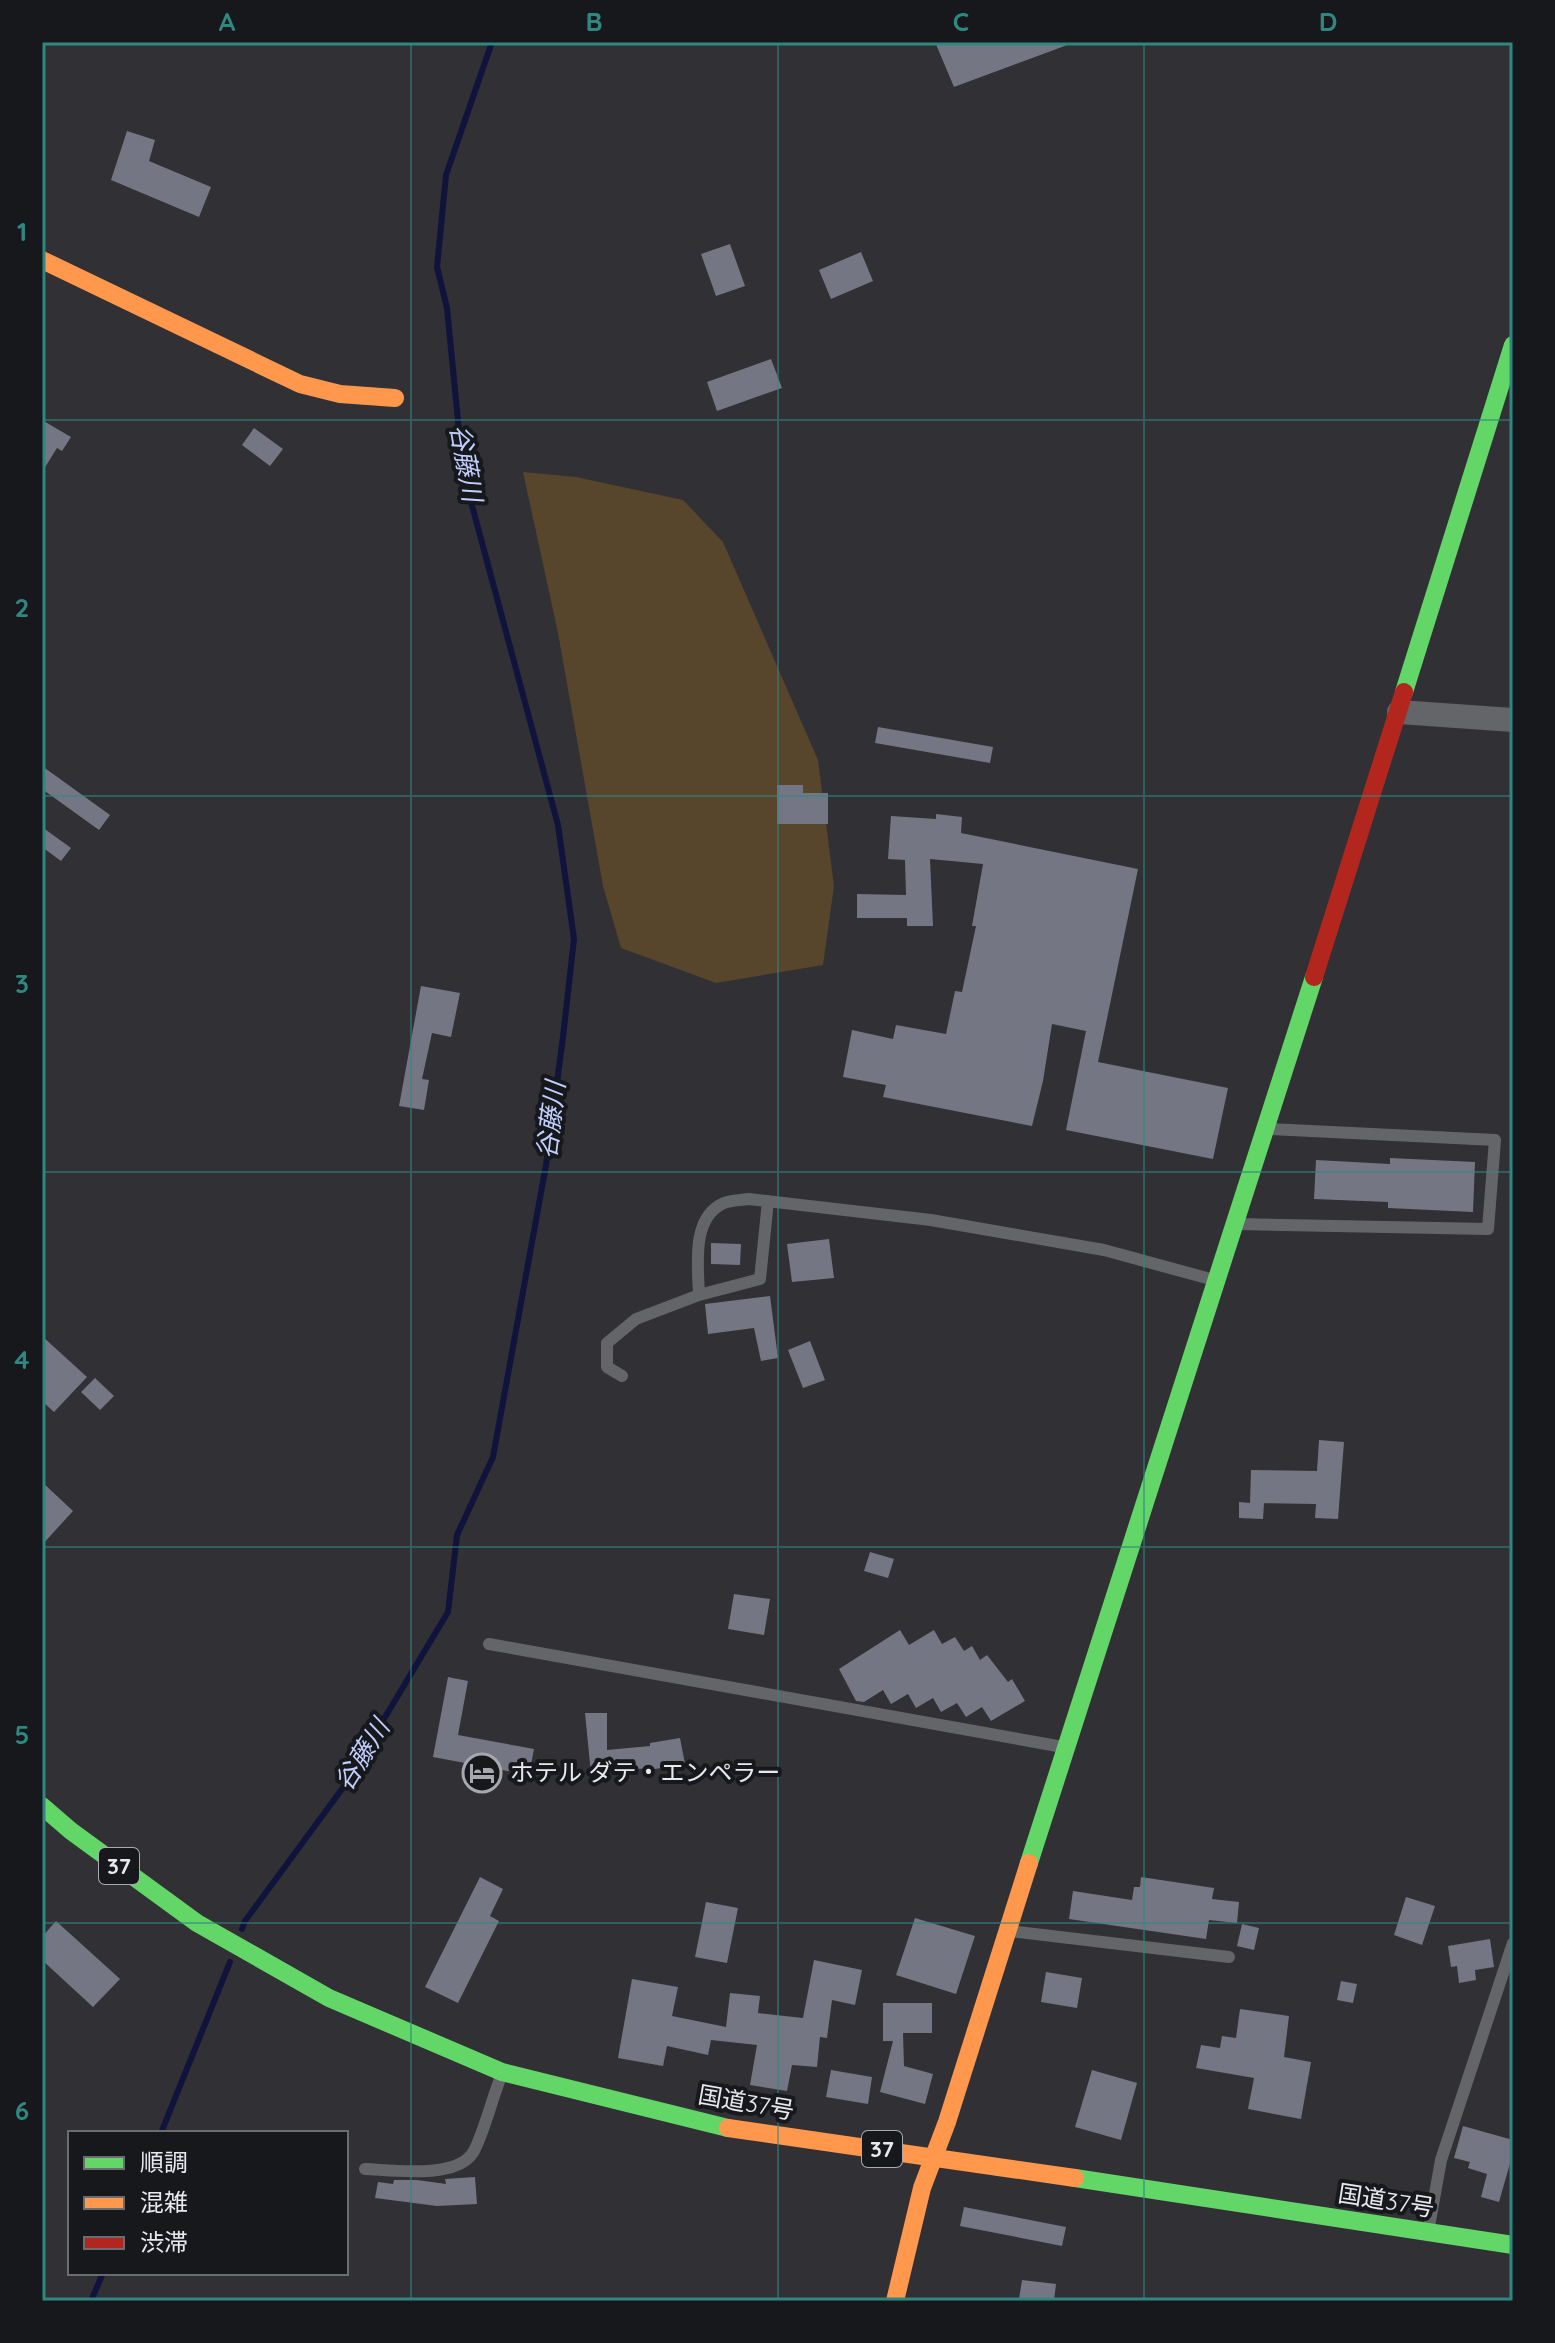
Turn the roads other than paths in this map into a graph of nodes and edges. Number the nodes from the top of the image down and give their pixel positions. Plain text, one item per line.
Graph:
1 (42, 260) edge
2 (1513, 345) edge
3 (395, 398) dead end
4 (1399, 712) junction
5 (1513, 720) edge
6 (1266, 1129) junction
7 (768, 1201) junction
8 (1236, 1224) junction
9 (1218, 1281) junction
10 (699, 1295) junction
11 (622, 1376) dead end
12 (489, 1644) dead end
13 (1066, 1747) junction
14 (42, 1806) edge
15 (1008, 1931) junction
16 (1513, 1943) edge
17 (1229, 1957) dead end
18 (502, 2072) junction
19 (935, 2156) junction
20 (365, 2169) dead end
21 (1428, 2232) junction
22 (1513, 2245) edge
23 (895, 2301) edge

1 - 3 main road
2 - 4 main road
4 - 5 street
4 - 6 main road
6 - 8 main road
6 - 8 lane
7 - 9 lane
7 - 10 lane
7 - 10 lane
8 - 9 main road
9 - 13 main road
10 - 11 lane
12 - 13 lane
13 - 15 main road
14 - 18 main road, 国道37号 / 37
15 - 17 lane
15 - 19 main road
16 - 21 lane
18 - 19 main road, 国道37号 / 37
18 - 20 lane
19 - 21 main road, 国道37号 / 37
19 - 23 main road
21 - 22 main road, 国道37号 / 37

